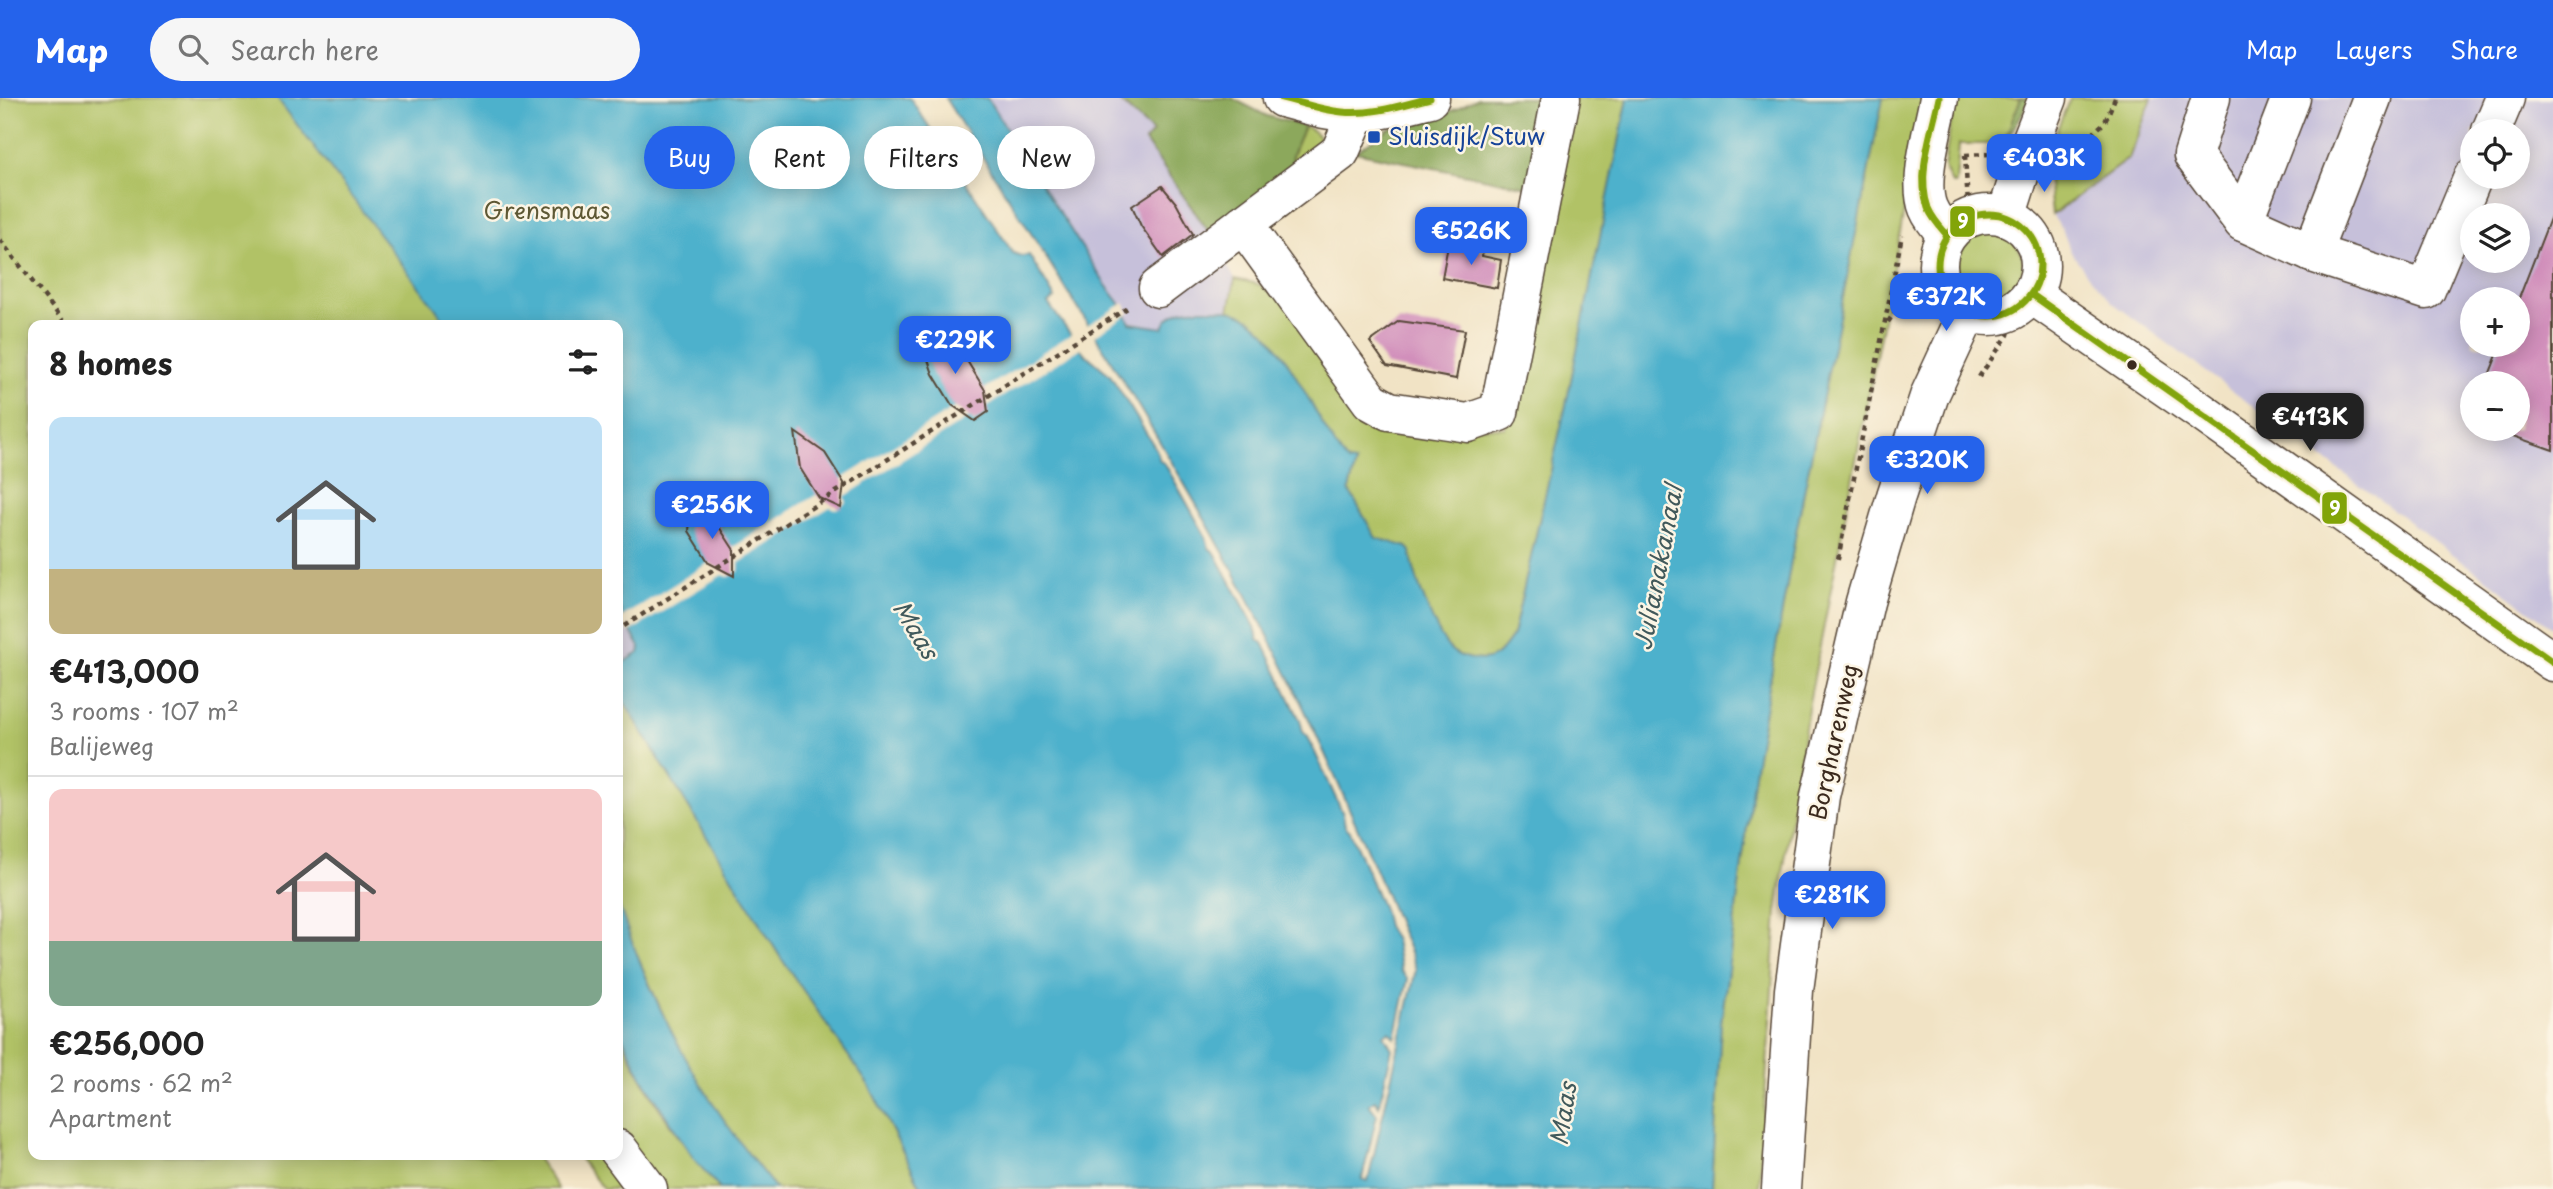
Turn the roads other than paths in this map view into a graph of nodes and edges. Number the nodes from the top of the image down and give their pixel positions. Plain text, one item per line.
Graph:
1 (1282, 98) edge
2 (1430, 98) edge
3 (1561, 98) edge
4 (1939, 98) edge
5 (2048, 98) edge
6 (2211, 98) edge
7 (2291, 98) edge
8 (2372, 98) edge
9 (2505, 98) edge
10 (1357, 113) junction
11 (2496, 119) edge
12 (2468, 189) edge
13 (2006, 217) junction
14 (2243, 222) junction
15 (1243, 224) junction
16 (1942, 250) junction
17 (2312, 253) junction
18 (1147, 295) road end
19 (2022, 302) junction
20 (1968, 312) junction
21 (2553, 662) edge
22 (623, 1156) edge
23 (648, 1189) edge
24 (1781, 1189) edge

1 - 10 street
2 - 10 street
3 - 15 street
4 - 16 street
5 - 13 street
6 - 14 street
7 - 14 street
8 - 17 street
9 - 11 street
10 - 15 street
12 - 17 street
13 - 16 street
13 - 19 street
14 - 17 street
15 - 18 street
16 - 20 street
19 - 20 street
19 - 21 street
20 - 24 street, Borgharenweg
22 - 23 street

